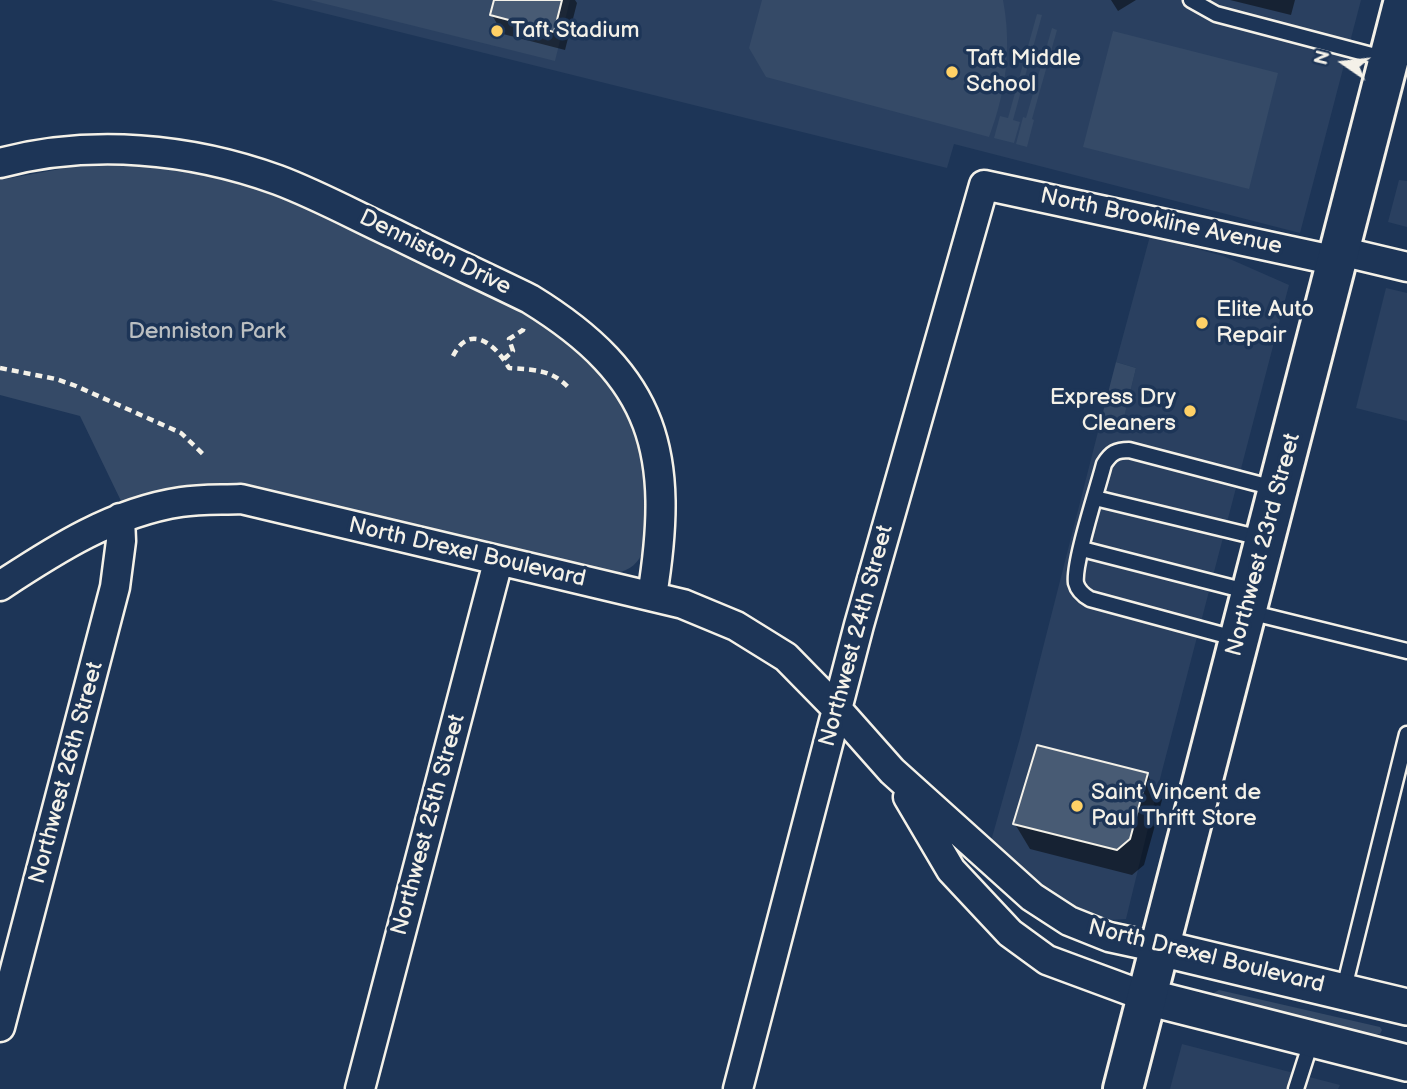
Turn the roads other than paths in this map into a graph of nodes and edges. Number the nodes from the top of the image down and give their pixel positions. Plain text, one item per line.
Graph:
1 (1191, 0) edge
2 (1404, 0) edge
3 (1388, 60) junction
4 (0, 163) edge
5 (984, 185) joint
6 (1339, 256) junction
7 (1407, 267) edge
8 (1279, 489) junction
9 (1095, 498) junction
10 (120, 518) junction
11 (1266, 540) junction
12 (1082, 549) junction
13 (498, 562) junction
14 (0, 586) edge
15 (652, 596) junction
16 (1246, 615) junction
17 (1407, 651) edge
18 (837, 709) junction
19 (1407, 734) edge
20 (892, 771) junction
21 (1160, 948) junction
22 (1343, 992) junction
23 (1147, 997) junction
24 (1407, 1007) edge
25 (0, 1027) edge
26 (1312, 1039) junction
27 (1406, 1058) edge
28 (360, 1089) edge
29 (738, 1089) edge
30 (1123, 1089) edge
31 (1296, 1089) edge

1 - 3 lane
2 - 3 main road, Northwest 23rd Street
3 - 6 main road, Northwest 23rd Street
4 - 15 street, Denniston Drive
5 - 6 street, North Brookline Avenue
5 - 18 street, Northwest 24th Street
6 - 7 street, North Brookline Avenue
6 - 8 main road, Northwest 23rd Street
8 - 9 lane
8 - 11 main road, Northwest 23rd Street
9 - 11 lane
9 - 12 lane
10 - 13 street, North Drexel Boulevard
10 - 14 street, North Drexel Boulevard
10 - 25 street, Northwest 26th Street
11 - 16 main road, Northwest 23rd Street
12 - 16 lane
12 - 16 lane
13 - 15 street, North Drexel Boulevard
13 - 28 street, Northwest 25th Street
15 - 18 street, North Drexel Boulevard
16 - 17 lane
16 - 21 main road, Northwest 23rd Street
18 - 20 street, North Drexel Boulevard
18 - 29 street, Northwest 24th Street
19 - 22 lane
20 - 21 street, North Drexel Boulevard
20 - 23 street, North Drexel Boulevard
21 - 22 street, North Drexel Boulevard
21 - 23 main road, Northwest 23rd Street
22 - 24 street, North Drexel Boulevard
23 - 26 street
23 - 30 main road, Northwest 23rd Street
26 - 27 street
26 - 31 lane

